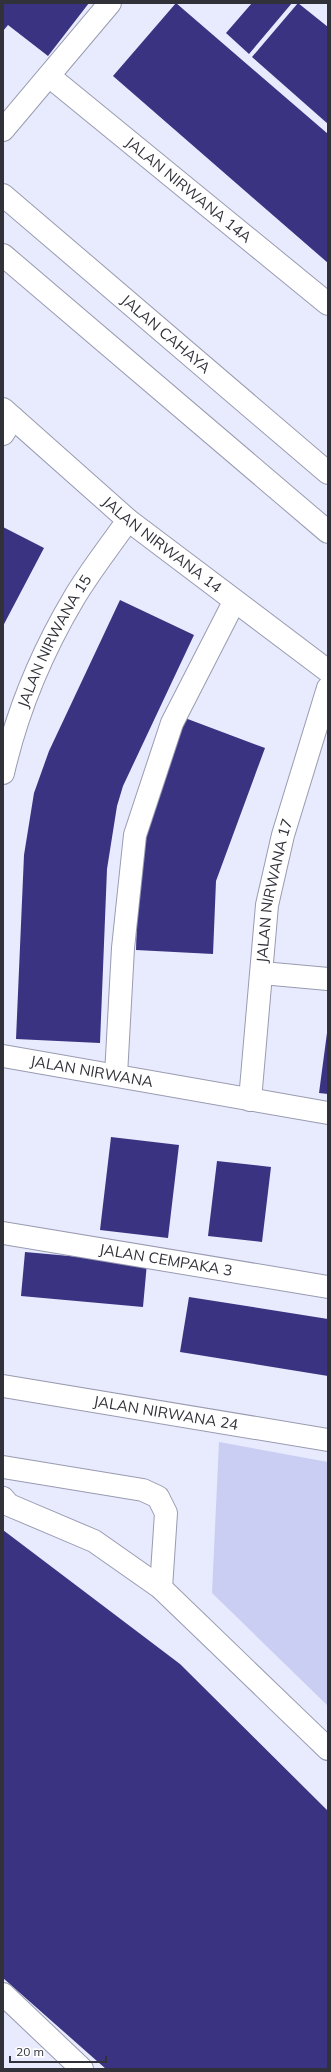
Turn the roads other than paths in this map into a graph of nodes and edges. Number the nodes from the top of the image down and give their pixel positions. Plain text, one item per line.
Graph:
1 (110, 3) edge
2 (49, 76) junction
3 (3, 130) edge
4 (3, 195) edge
5 (3, 254) edge
6 (328, 304) edge
7 (6, 420) edge
8 (328, 473) edge
9 (128, 520) junction
10 (328, 532) edge
11 (234, 602) junction
12 (328, 671) edge
13 (328, 688) edge
14 (7, 738) edge
15 (3, 773) edge
16 (262, 973) junction
17 (328, 979) edge
18 (3, 1056) edge
19 (116, 1075) junction
20 (250, 1100) junction
21 (328, 1113) edge
22 (3, 1233) edge
23 (328, 1287) edge
24 (3, 1386) edge
25 (328, 1440) edge
26 (3, 1467) edge
27 (3, 1498) edge
28 (161, 1588) junction
29 (328, 1749) edge
30 (3, 1994) edge
31 (82, 2069) edge

1 - 2 street
2 - 3 street
2 - 6 street, JALAN NIRWANA 14A
4 - 8 street, JALAN CAHAYA
5 - 10 street
7 - 9 street, JALAN NIRWANA 14
9 - 11 street, JALAN NIRWANA 14
9 - 14 street, JALAN NIRWANA 15
11 - 12 street, JALAN NIRWANA 14
11 - 19 street
13 - 16 street, JALAN NIRWANA 17
14 - 15 street, JALAN NIRWANA 15
16 - 17 street
16 - 20 street, JALAN NIRWANA 17
18 - 19 street, JALAN NIRWANA
19 - 20 street, JALAN NIRWANA
20 - 21 street, JALAN NIRWANA
22 - 23 street, JALAN CEMPAKA 3
24 - 25 street, JALAN NIRWANA 24
26 - 28 street
27 - 28 street
28 - 29 street
30 - 31 street

